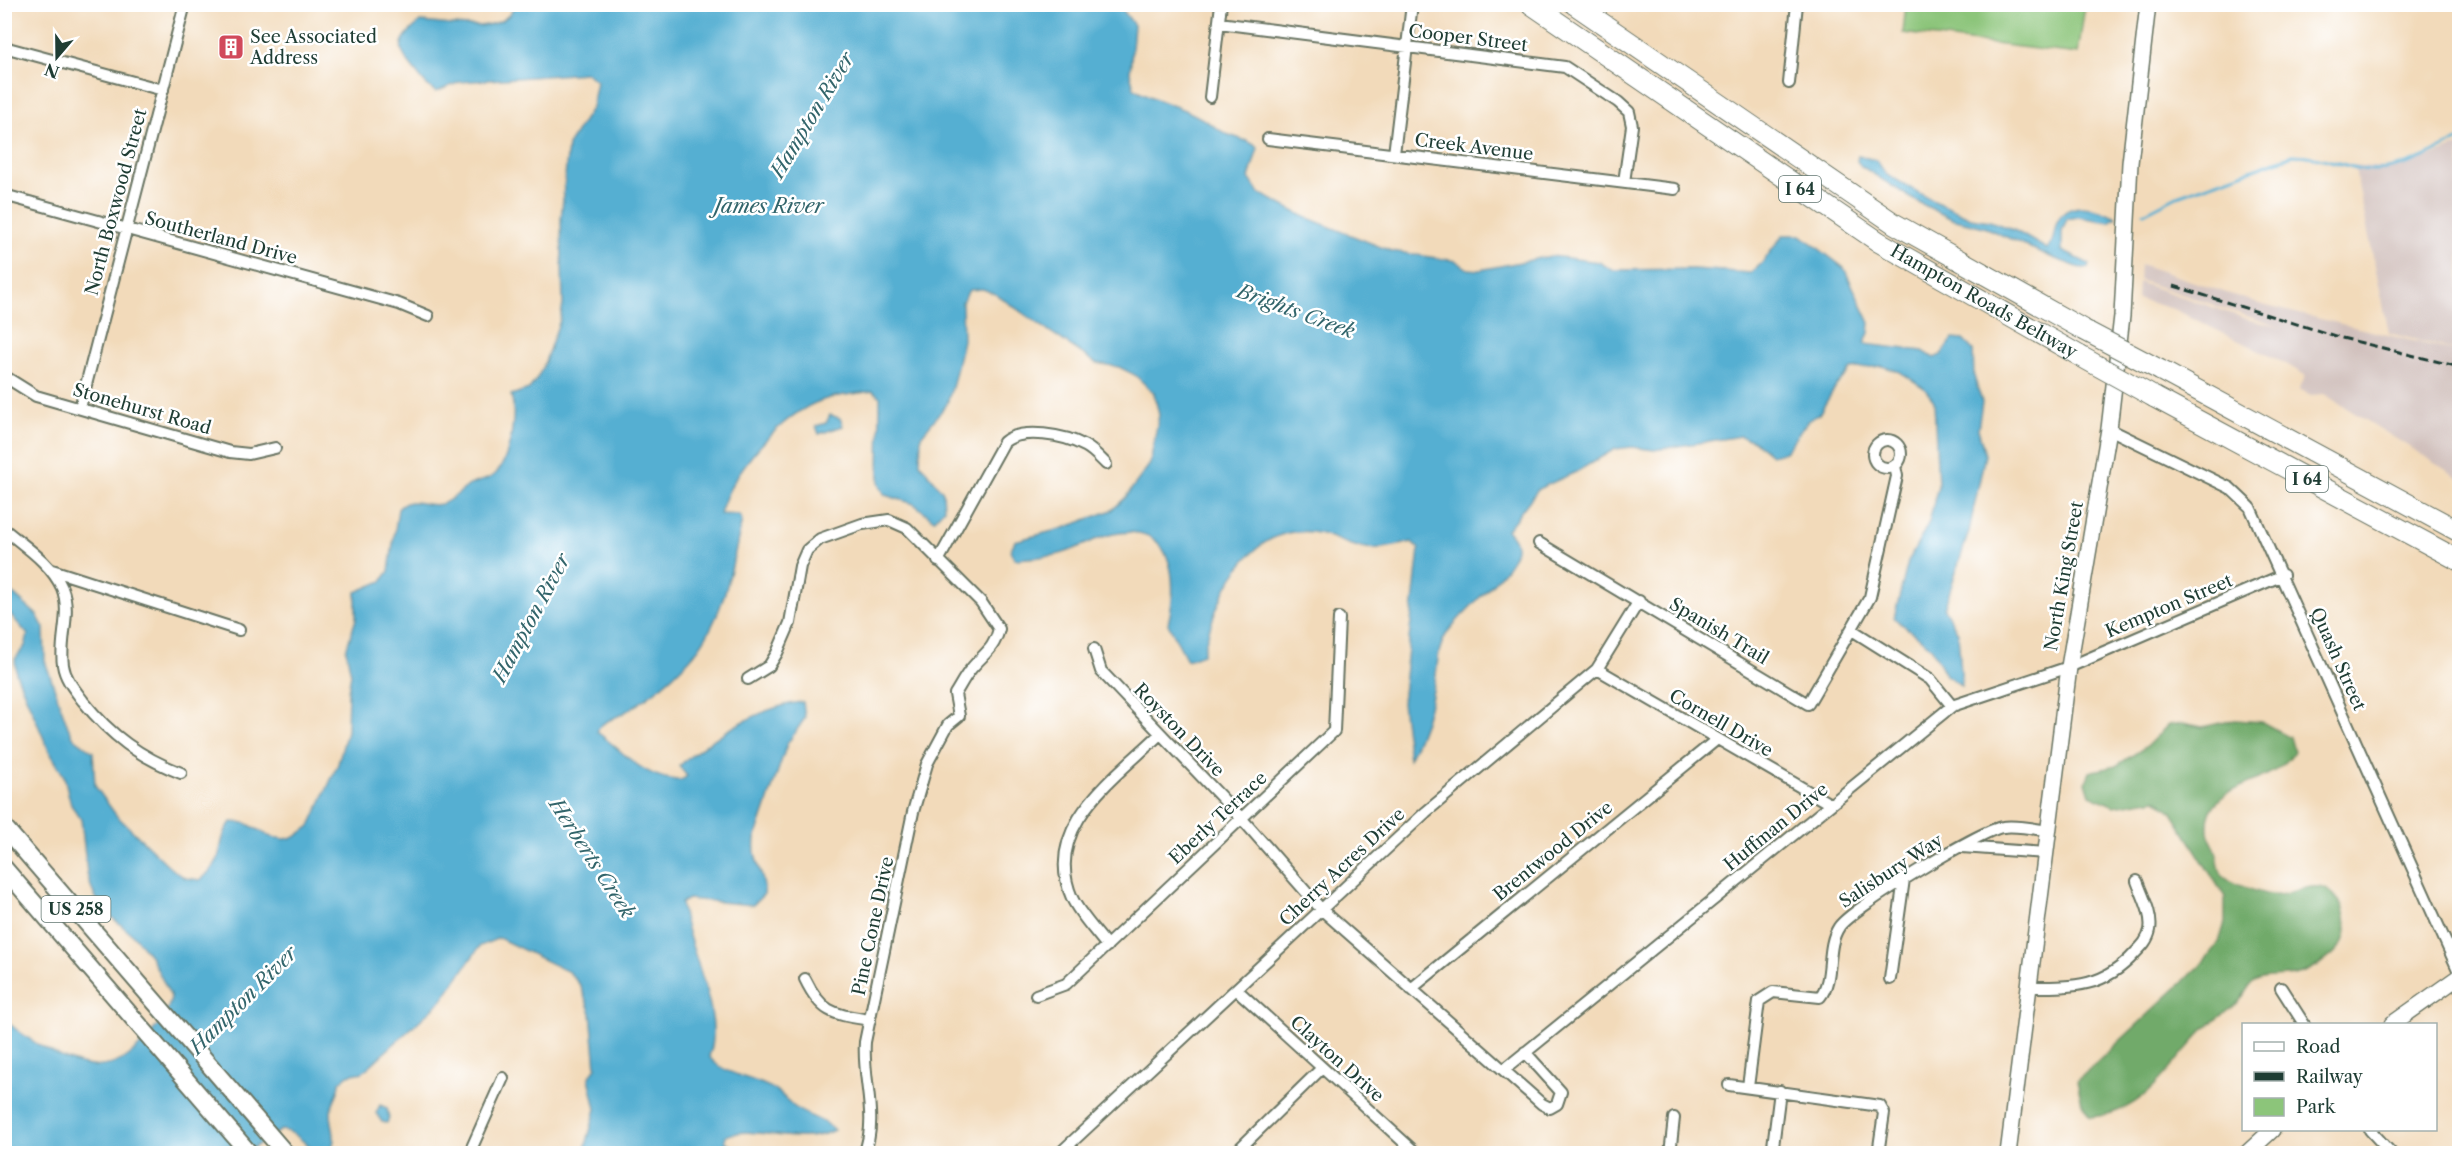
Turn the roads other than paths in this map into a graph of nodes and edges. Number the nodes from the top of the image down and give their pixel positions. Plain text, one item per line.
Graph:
1 (185, 4) edge
2 (1221, 4) edge
3 (1412, 4) edge
4 (1531, 4) edge
5 (1574, 4) edge
6 (1797, 4) edge
7 (2148, 4) edge
8 (1219, 23) junction
9 (4, 47) edge
10 (1407, 47) junction
11 (1789, 83) dead end
12 (163, 90) junction
13 (1210, 97) dead end
14 (1268, 139) dead end
15 (1394, 154) junction
16 (1624, 182) junction
17 (1675, 189) dead end
18 (4, 195) edge
19 (126, 229) junction
20 (428, 316) dead end
21 (4, 376) edge
22 (80, 408) junction
23 (2109, 429) junction
24 (275, 448) dead end
25 (1107, 464) dead end
26 (1895, 466) dead end
27 (4, 529) edge
28 (2460, 532) edge
29 (1539, 543) dead end
30 (938, 561) junction
31 (2460, 561) edge
32 (52, 570) junction
33 (2283, 575) junction
34 (1639, 601) junction
35 (1339, 618) dead end
36 (240, 630) dead end
37 (1852, 630) junction
38 (1094, 649) dead end
39 (2069, 667) junction
40 (1597, 669) junction
41 (748, 679) dead end
42 (1952, 706) junction
43 (1160, 734) junction
44 (1716, 740) junction
45 (181, 773) dead end
46 (1830, 804) junction
47 (1242, 819) junction
48 (4, 827) edge
49 (2049, 831) junction
50 (1958, 847) junction
51 (2046, 854) junction
52 (4, 868) edge
53 (1904, 879) junction
54 (2137, 881) dead end
55 (1321, 909) junction
56 (1107, 946) junction
57 (2460, 975) edge
58 (805, 979) dead end
59 (1890, 979) dead end
60 (2029, 987) junction
61 (2281, 988) dead end
62 (1236, 989) junction
63 (1410, 989) junction
64 (1035, 995) dead end
65 (870, 1020) junction
66 (2303, 1023) edge
67 (2393, 1023) edge
68 (1525, 1052) junction
69 (1322, 1068) junction
70 (1504, 1069) junction
71 (503, 1078) dead end
72 (1729, 1085) dead end
73 (1748, 1088) junction
74 (1780, 1091) junction
75 (1674, 1119) dead end
76 (2271, 1131) edge
77 (2371, 1131) edge
78 (283, 1150) edge
79 (1410, 1151) edge
80 (250, 1154) edge
81 (469, 1154) edge
82 (864, 1154) edge
83 (1059, 1154) edge
84 (1234, 1154) edge
85 (1670, 1154) edge
86 (1772, 1154) edge
87 (1878, 1154) edge
88 (2008, 1154) edge
89 (2246, 1154) edge
90 (2392, 1154) edge

1 - 12 street, North Boxwood Street
2 - 8 street
3 - 10 street
4 - 31 highway, Hampton Roads Beltway / I 64, bridge
5 - 28 highway, Hampton Roads Beltway / I 64, bridge
6 - 11 street
7 - 23 main road, North King Street
8 - 10 street, Cooper Street
8 - 13 street
9 - 12 street
10 - 15 street
10 - 16 street, Cooper Street
12 - 19 street, North Boxwood Street
14 - 15 street, Creek Avenue
15 - 16 street, Creek Avenue
16 - 17 street, Creek Avenue
18 - 19 street, Southerland Drive
19 - 20 street, Southerland Drive
19 - 22 street, North Boxwood Street
21 - 22 street, Stonehurst Road
22 - 24 street, Stonehurst Road
23 - 33 street, Quash Street
23 - 39 main road, North King Street
25 - 30 street
26 - 37 street, Spanish Trail
27 - 32 street
29 - 34 street, Spanish Trail
30 - 41 street
30 - 65 street, Pine Cone Drive
32 - 36 street
32 - 45 street
33 - 39 street, Kempton Street
33 - 57 street, Quash Street
34 - 37 street, Spanish Trail
34 - 40 street, Cherry Acres Drive
35 - 47 street, Eberly Terrace
37 - 42 street
38 - 43 street, Royston Drive
39 - 42 street, Huffman Drive
39 - 49 main road, North King Street
40 - 44 street, Cornell Drive
40 - 55 street, Cherry Acres Drive
42 - 46 street, Huffman Drive
43 - 47 street, Royston Drive
43 - 56 street
44 - 46 street, Cornell Drive
44 - 63 street, Brentwood Drive
46 - 68 street, Huffman Drive
47 - 55 street, Royston Drive
47 - 56 street, Eberly Terrace
48 - 78 main road, US 258
49 - 50 street, Salisbury Way
49 - 51 main road, North King Street
50 - 51 street, Salisbury Way
50 - 53 street, Salisbury Way
51 - 60 main road, North King Street
52 - 80 main road, US 258
53 - 59 street
53 - 73 street, Salisbury Way
54 - 60 street
55 - 62 street, Cherry Acres Drive
55 - 63 street
56 - 64 street, Eberly Terrace
57 - 67 main road
58 - 65 street
60 - 88 main road, North King Street
61 - 66 street
62 - 69 street, Clayton Drive
62 - 83 street, Cherry Acres Drive
63 - 70 street
65 - 82 street, Pine Cone Drive
68 - 70 street, Huffman Drive
68 - 70 street
69 - 79 street, Clayton Drive
69 - 84 street
71 - 81 street
72 - 73 street
73 - 74 street
74 - 86 street
74 - 87 street
75 - 85 street
76 - 89 main road
77 - 90 street

